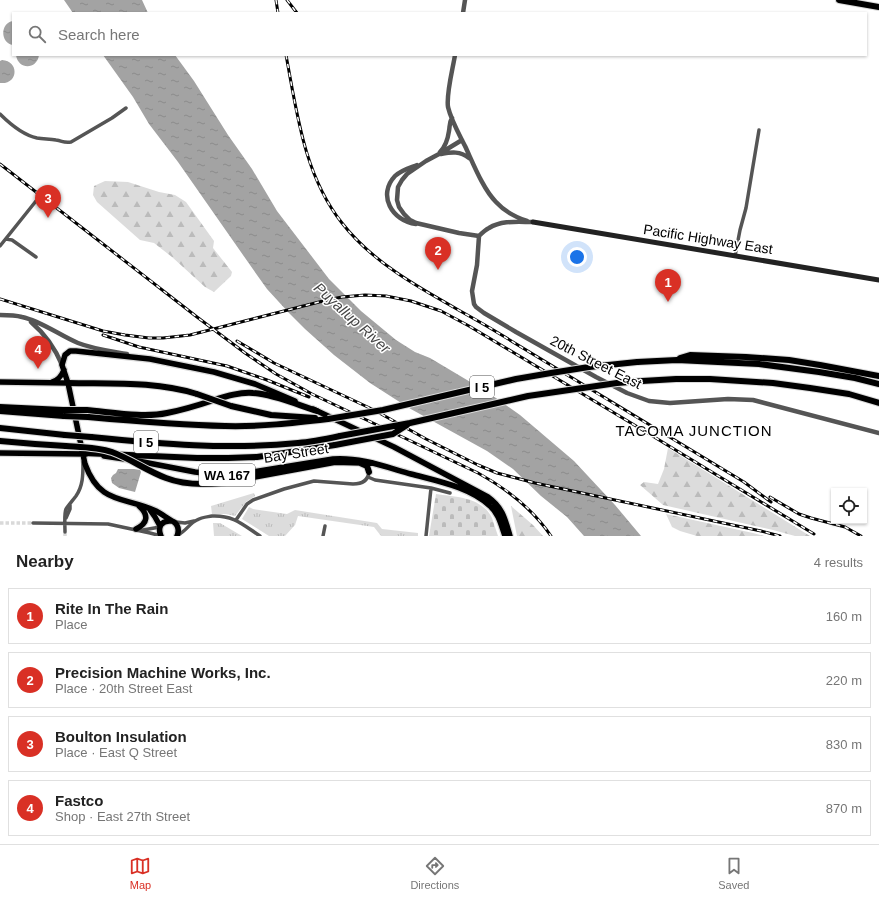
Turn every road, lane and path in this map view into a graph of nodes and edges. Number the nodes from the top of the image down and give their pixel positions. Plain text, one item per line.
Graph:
1 (465, 0) edge
2 (839, 0) edge
3 (879, 7) edge
4 (463, 12) edge
5 (455, 56) edge
6 (126, 108) dead end
7 (0, 114) edge
8 (452, 118) junction
9 (759, 130) dead end
10 (462, 140) junction
11 (439, 154) junction
12 (472, 160) junction
13 (426, 161) junction
14 (36, 201) dead end
15 (533, 222) junction
16 (420, 224) junction
17 (479, 236) junction
18 (6, 238) junction
19 (0, 246) edge
20 (735, 256) junction
21 (36, 257) dead end
22 (879, 280) edge
23 (0, 315) edge
24 (27, 318) junction
25 (150, 359) junction
26 (677, 360) junction
27 (63, 368) junction
28 (879, 376) edge
29 (0, 382) edge
30 (47, 383) junction
31 (68, 384) junction
32 (879, 384) edge
33 (879, 403) edge
34 (0, 407) edge
35 (0, 411) edge
36 (318, 411) junction
37 (64, 413) junction
38 (328, 419) junction
39 (410, 423) junction
40 (0, 428) edge
41 (879, 433) edge
42 (0, 441) edge
43 (0, 453) edge
44 (83, 453) junction
45 (355, 462) junction
46 (371, 463) junction
47 (381, 465) junction
48 (369, 475) junction
49 (431, 488) junction
50 (450, 493) dead end
51 (135, 504) junction
52 (148, 508) junction
53 (236, 520) junction
54 (194, 521) junction
55 (173, 522) junction
56 (33, 523) tunnel mouth
57 (65, 523) junction
58 (160, 526) junction
59 (325, 526) dead end
60 (136, 530) junction
61 (65, 532) dead end
62 (161, 536) edge
63 (177, 536) edge
64 (260, 536) edge
65 (323, 536) edge
66 (426, 536) edge
67 (505, 536) edge
68 (510, 536) edge

1 - 4 street
2 - 3 highway
5 - 8 street
6 - 7 street
8 - 10 street
8 - 11 street
9 - 20 street
10 - 11 street
10 - 12 street
11 - 12 street
11 - 13 street
12 - 15 street
13 - 16 street
13 - 16 street
14 - 18 street
15 - 17 street
15 - 20 main road, Pacific Highway East
16 - 17 street
17 - 41 street, 20th Street East
18 - 19 street
18 - 21 street
20 - 22 main road, Pacific Highway East
23 - 24 street
24 - 25 street
24 - 27 street
25 - 27 main road
25 - 36 main road
26 - 28 highway
26 - 32 highway, I 5
26 - 38 highway, I 5, bridge
27 - 30 main road
27 - 31 main road
29 - 30 main road
30 - 31 main road
31 - 38 highway, bridge
31 - 44 main road
33 - 39 highway, I 5, bridge
34 - 37 highway
35 - 37 highway, I 5
36 - 37 highway, bridge
36 - 68 main road
37 - 38 highway, I 5, bridge
39 - 40 highway, I 5, bridge
39 - 44 highway, bridge
42 - 45 highway, bridge
43 - 44 main road, Bay Street
44 - 46 main road, Bay Street / WA 167
44 - 51 main road
44 - 57 street
45 - 46 highway
45 - 48 highway
46 - 47 main road, Bay Street / WA 167
47 - 48 main road
47 - 67 main road, Bay Street / WA 167
48 - 49 street
48 - 53 street
49 - 50 street
49 - 66 street
51 - 52 main road
51 - 60 main road
52 - 55 main road
52 - 58 main road
53 - 54 street
53 - 64 street
54 - 55 street
54 - 63 street
55 - 58 main road
55 - 63 main road
56 - 57 street
57 - 60 street
57 - 61 street
58 - 60 street
58 - 62 main road
59 - 65 street
60 - 62 street

